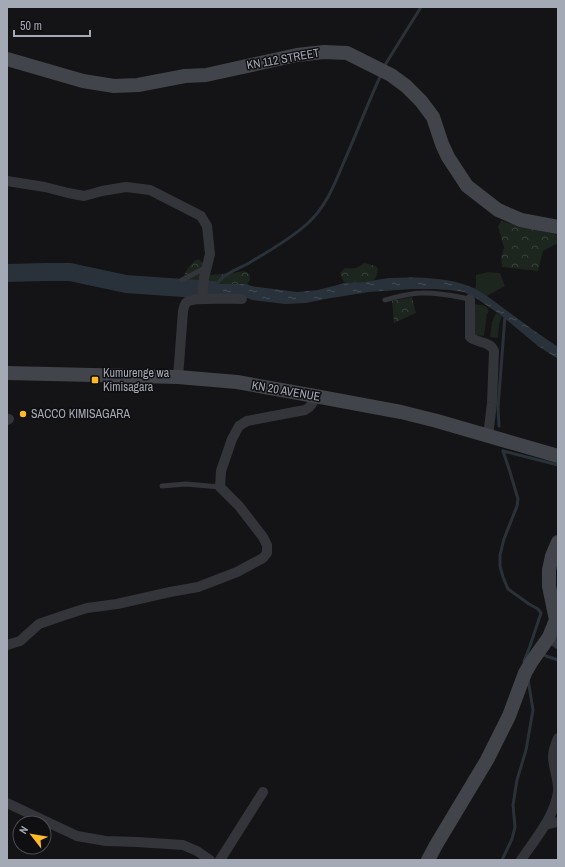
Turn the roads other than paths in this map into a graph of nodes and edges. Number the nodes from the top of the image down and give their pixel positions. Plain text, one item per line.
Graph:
1 (7, 59) edge
2 (7, 181) edge
3 (558, 227) edge
4 (208, 267) junction
5 (182, 280) dead end
6 (202, 297) junction
7 (242, 299) dead end
8 (470, 299) joint
9 (385, 300) dead end
10 (7, 373) edge
11 (178, 377) junction
12 (315, 396) junction
13 (488, 436) junction
14 (558, 456) edge
15 (162, 486) dead end
16 (220, 488) junction
17 (558, 542) edge
18 (7, 645) edge
19 (540, 653) edge
20 (558, 738) edge
21 (263, 792) dead end
22 (7, 803) edge
23 (558, 822) edge
24 (545, 826) junction
25 (210, 860) edge
26 (220, 860) edge
27 (428, 860) edge
28 (521, 860) edge

1 - 3 street, KN 112 STREET
2 - 4 street
4 - 5 lane
4 - 6 street
6 - 7 street
6 - 11 street
8 - 9 lane
8 - 13 street
10 - 11 street, KN 20 AVENUE
11 - 12 street, KN 20 AVENUE
12 - 13 street, KN 20 AVENUE
12 - 16 street
13 - 14 street, KN 20 AVENUE
15 - 16 lane
16 - 18 street
17 - 19 street
19 - 27 street
20 - 24 street
21 - 26 street
22 - 25 street
23 - 24 street
24 - 28 street

